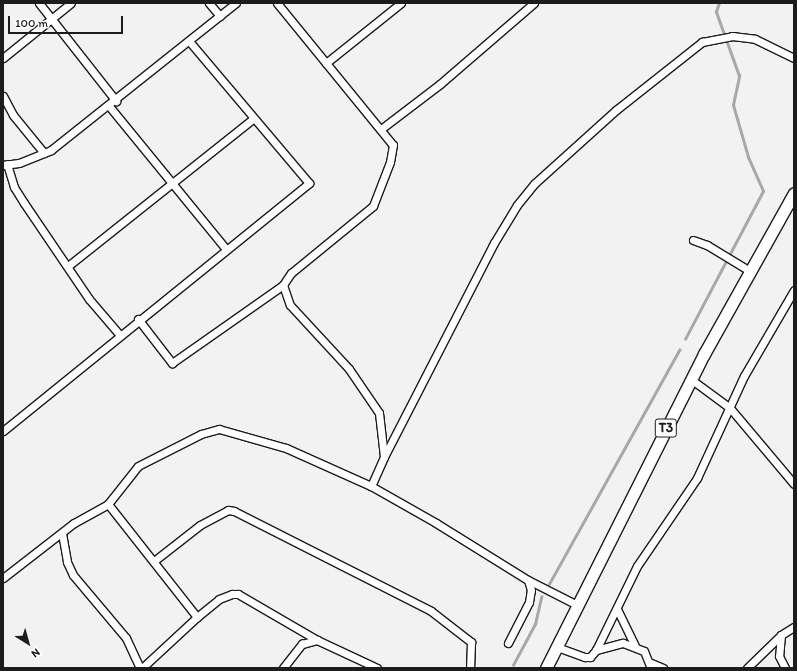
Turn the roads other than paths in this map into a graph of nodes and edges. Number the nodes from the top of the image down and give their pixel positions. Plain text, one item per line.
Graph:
1 (39, 3) edge
2 (71, 3) edge
3 (209, 3) edge
4 (236, 3) edge
5 (277, 3) edge
6 (401, 3) edge
7 (534, 3) edge
8 (220, 16) junction
9 (52, 18) junction
10 (189, 41) junction
11 (3, 58) edge
12 (794, 58) edge
13 (326, 63) junction
14 (3, 96) edge
15 (116, 100) junction
16 (109, 106) junction
17 (253, 119) junction
18 (381, 129) junction
19 (44, 154) junction
20 (5, 164) edge
21 (172, 183) junction
22 (794, 193) edge
23 (692, 240) dead end
24 (226, 248) junction
25 (68, 266) junction
26 (750, 272) junction
27 (283, 285) junction
28 (794, 290) edge
29 (138, 320) junction
30 (119, 334) junction
31 (692, 380) junction
32 (730, 408) junction
33 (3, 431) edge
34 (384, 457) junction
35 (794, 484) edge
36 (371, 486) junction
37 (108, 504) junction
38 (62, 533) junction
39 (154, 561) junction
40 (3, 578) edge
41 (528, 580) junction
42 (577, 605) junction
43 (617, 609) junction
44 (197, 617) junction
45 (794, 627) edge
46 (781, 635) junction
47 (317, 640) junction
48 (508, 643) dead end
49 (635, 646) junction
50 (557, 647) junction
51 (596, 650) junction
52 (651, 666) edge
53 (141, 668) edge
54 (282, 668) edge
55 (377, 668) edge
56 (470, 668) edge
57 (546, 668) edge
58 (663, 668) edge
59 (747, 668) edge
60 (785, 668) edge

1 - 9 street
2 - 9 street
3 - 8 street
4 - 8 street
5 - 13 street
6 - 13 street
7 - 18 street
8 - 10 street
9 - 11 street
9 - 15 street
10 - 15 street
10 - 17 street
12 - 34 street
13 - 18 street
14 - 19 street
15 - 16 street
16 - 19 street
16 - 21 street
17 - 21 street
17 - 24 street
18 - 27 street
19 - 20 street
20 - 25 street
21 - 24 street
21 - 25 street
22 - 26 highway, T3
23 - 26 street
24 - 29 street
25 - 30 street
26 - 31 highway, T3
27 - 29 street
27 - 34 street
28 - 32 street
29 - 30 street
30 - 33 street
31 - 32 street
31 - 42 highway, T3
32 - 35 street
32 - 43 street
34 - 36 street
36 - 37 street
36 - 41 street
37 - 38 street
37 - 39 street
38 - 40 street
38 - 53 street
39 - 44 street
39 - 56 street
41 - 42 street
41 - 48 street
42 - 50 highway, T3
43 - 49 street
43 - 51 street
44 - 47 street
44 - 53 street
45 - 46 street
46 - 59 street
46 - 60 street
47 - 54 street
47 - 55 street
49 - 51 street
49 - 52 street
50 - 51 street
50 - 57 highway, T3
52 - 58 street

